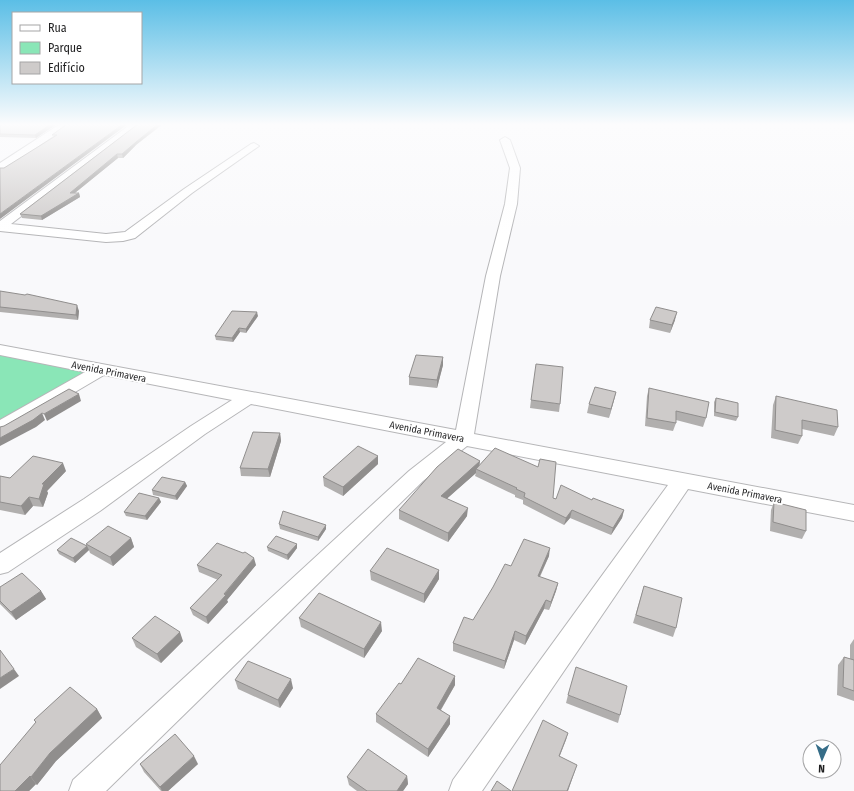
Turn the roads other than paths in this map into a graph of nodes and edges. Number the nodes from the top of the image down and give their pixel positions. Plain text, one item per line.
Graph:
1 (11, 161) edge
2 (88, 161) edge
3 (232, 161) edge
4 (512, 161) edge
5 (0, 168) edge
6 (0, 227) edge
7 (0, 350) edge
8 (102, 369) junction
9 (249, 397) junction
10 (0, 428) edge
11 (464, 438) junction
12 (683, 480) junction
13 (854, 513) edge
14 (0, 565) edge
15 (84, 791) edge
16 (464, 791) edge

1 - 5 street
2 - 6 street
3 - 6 street
4 - 11 street
7 - 8 street, Avenida Primavera
8 - 9 street, Avenida Primavera
8 - 10 street
9 - 11 street, Avenida Primavera
9 - 14 street
11 - 12 street, Avenida Primavera
11 - 15 street
12 - 13 street, Avenida Primavera
12 - 16 street

